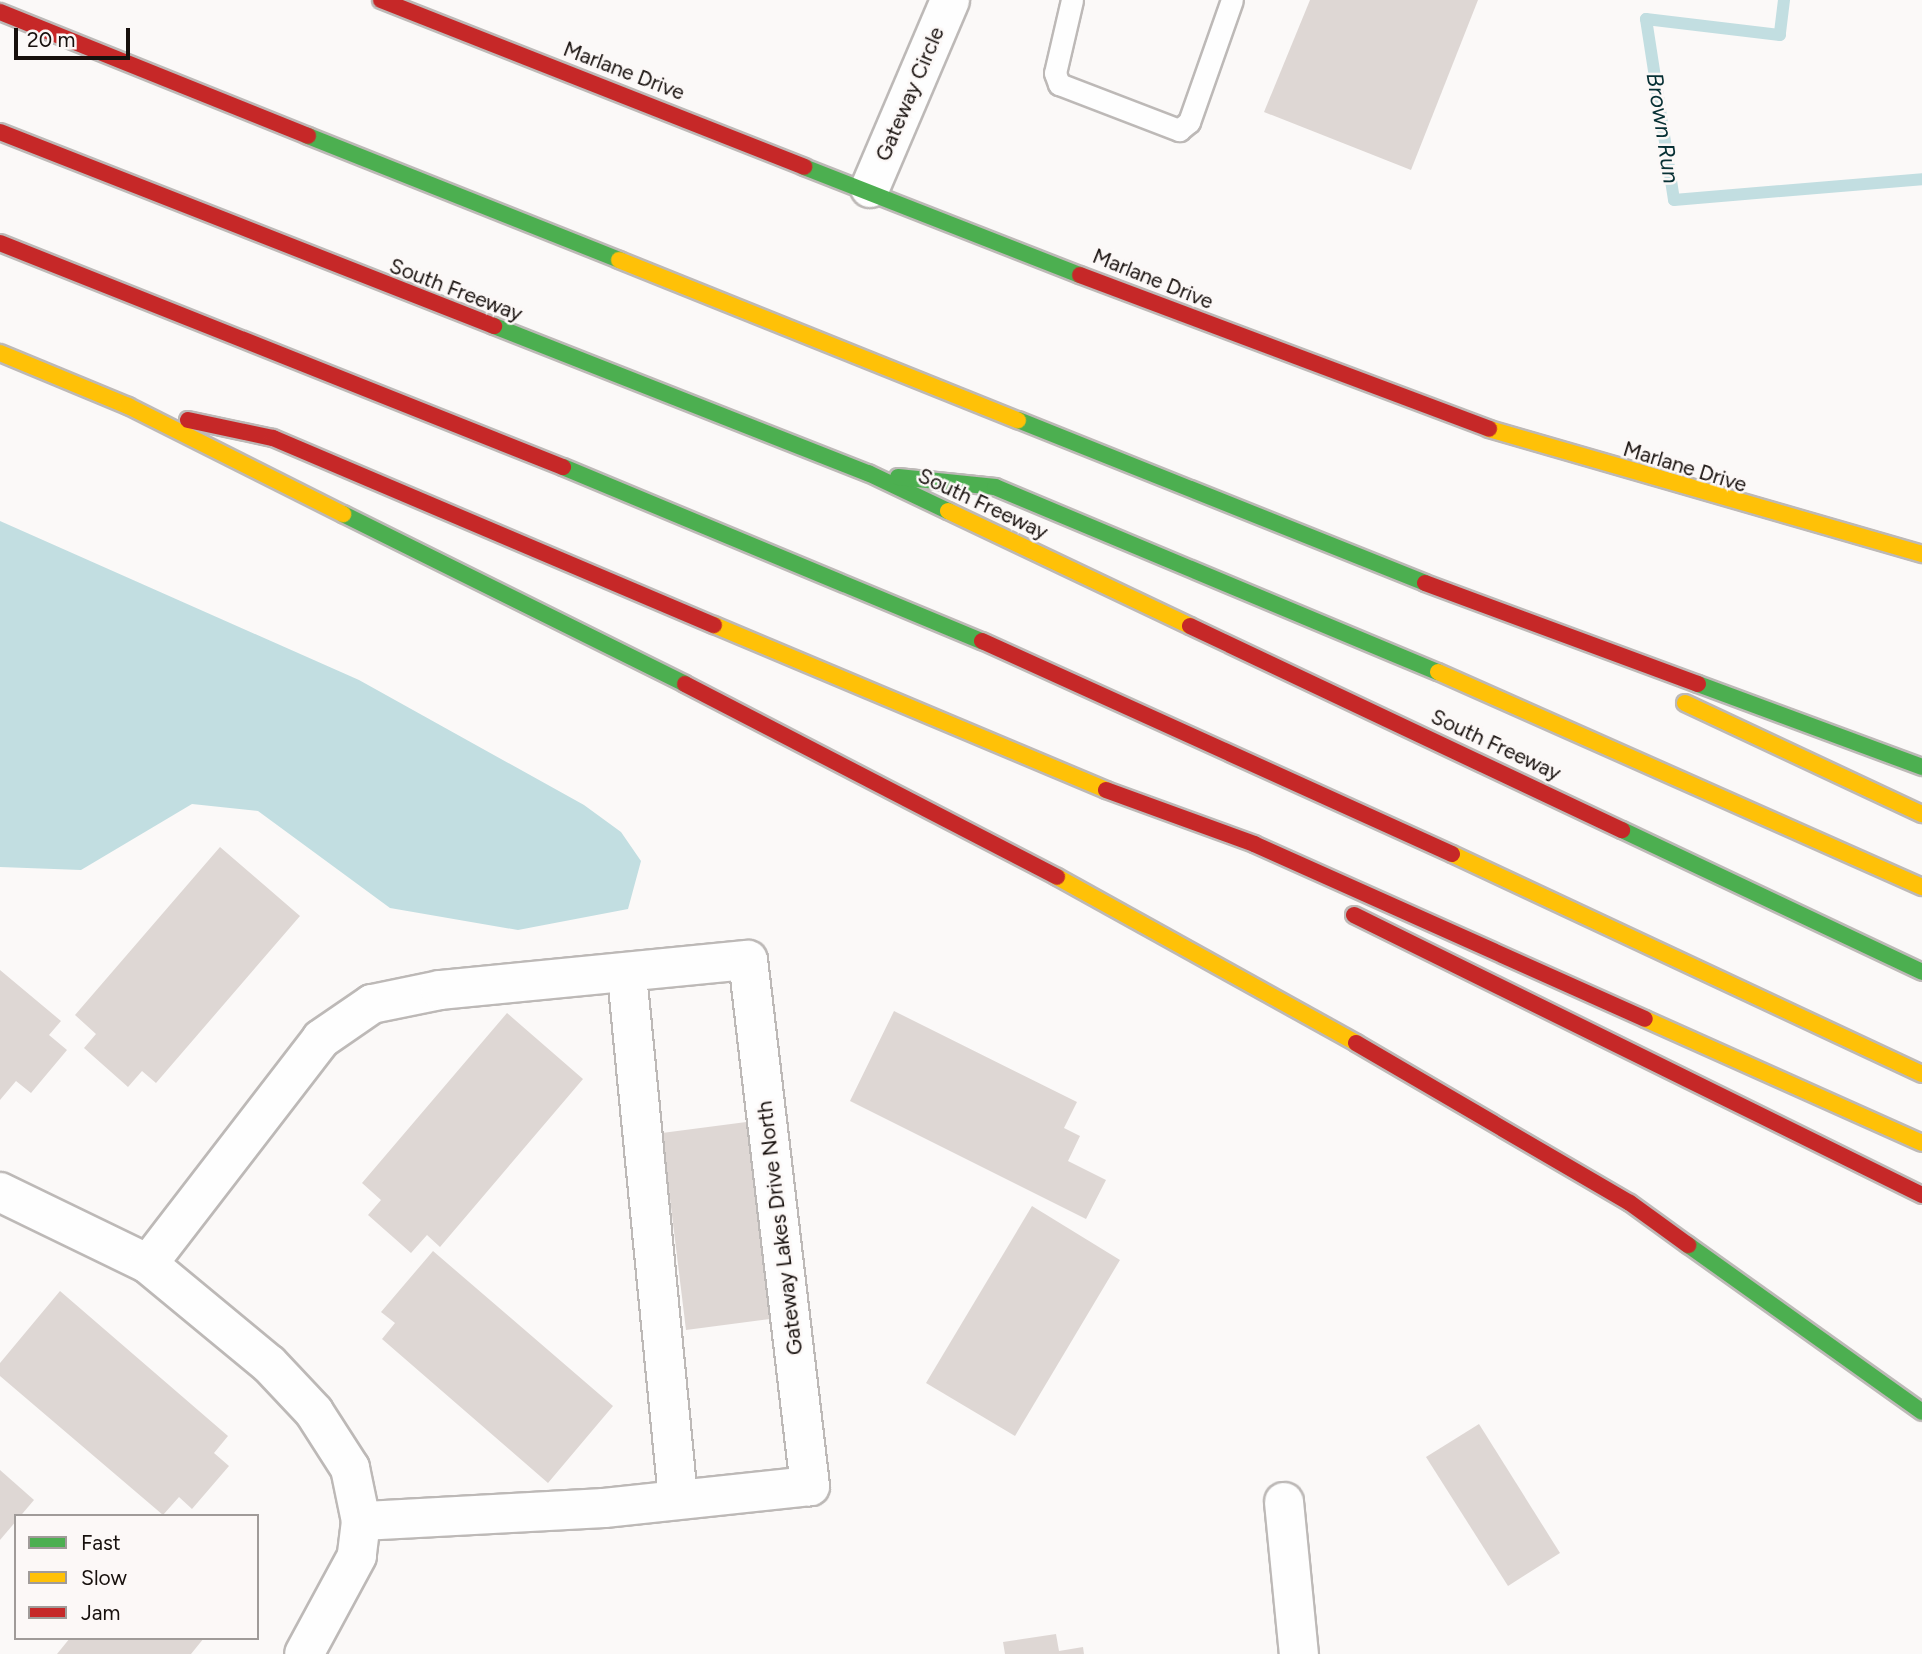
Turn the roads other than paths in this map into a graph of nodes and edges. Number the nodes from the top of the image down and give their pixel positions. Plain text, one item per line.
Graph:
1 (382, 0) edge
2 (950, 0) edge
3 (1072, 0) edge
4 (1232, 0) edge
5 (0, 12) edge
6 (0, 132) edge
7 (870, 188) junction
8 (0, 243) edge
9 (0, 353) edge
10 (128, 406) junction
11 (868, 473) junction
12 (1922, 554) edge
13 (1429, 584) junction
14 (1644, 684) dead end
15 (1669, 696) dead end
16 (1922, 767) edge
17 (1922, 814) edge
18 (1164, 815) junction
19 (1241, 860) dead end
20 (1922, 887) edge
21 (1340, 909) dead end
22 (1922, 972) edge
23 (626, 975) junction
24 (1922, 1074) edge
25 (1922, 1143) edge
26 (0, 1192) edge
27 (1922, 1195) edge
28 (148, 1264) junction
29 (1922, 1412) edge
30 (678, 1498) junction
31 (1283, 1502) dead end
32 (361, 1521) junction
33 (304, 1654) edge
34 (1299, 1654) edge

1 - 7 main road, Marlane Drive
2 - 7 street, Gateway Circle
3 - 4 lane
5 - 13 main road
6 - 11 main road, South Freeway
7 - 12 main road, Marlane Drive
8 - 24 main road
9 - 10 main road
10 - 18 main road
10 - 29 main road
11 - 20 main road
11 - 22 main road, South Freeway
13 - 14 main road
13 - 16 main road
15 - 17 main road
18 - 19 main road
18 - 25 main road
21 - 27 main road
23 - 28 street, Gateway Lakes Drive North
23 - 30 street
23 - 30 street, Gateway Lakes Drive North
26 - 28 street
28 - 32 street
30 - 32 street, Gateway Lakes Drive North
31 - 34 street
32 - 33 street

